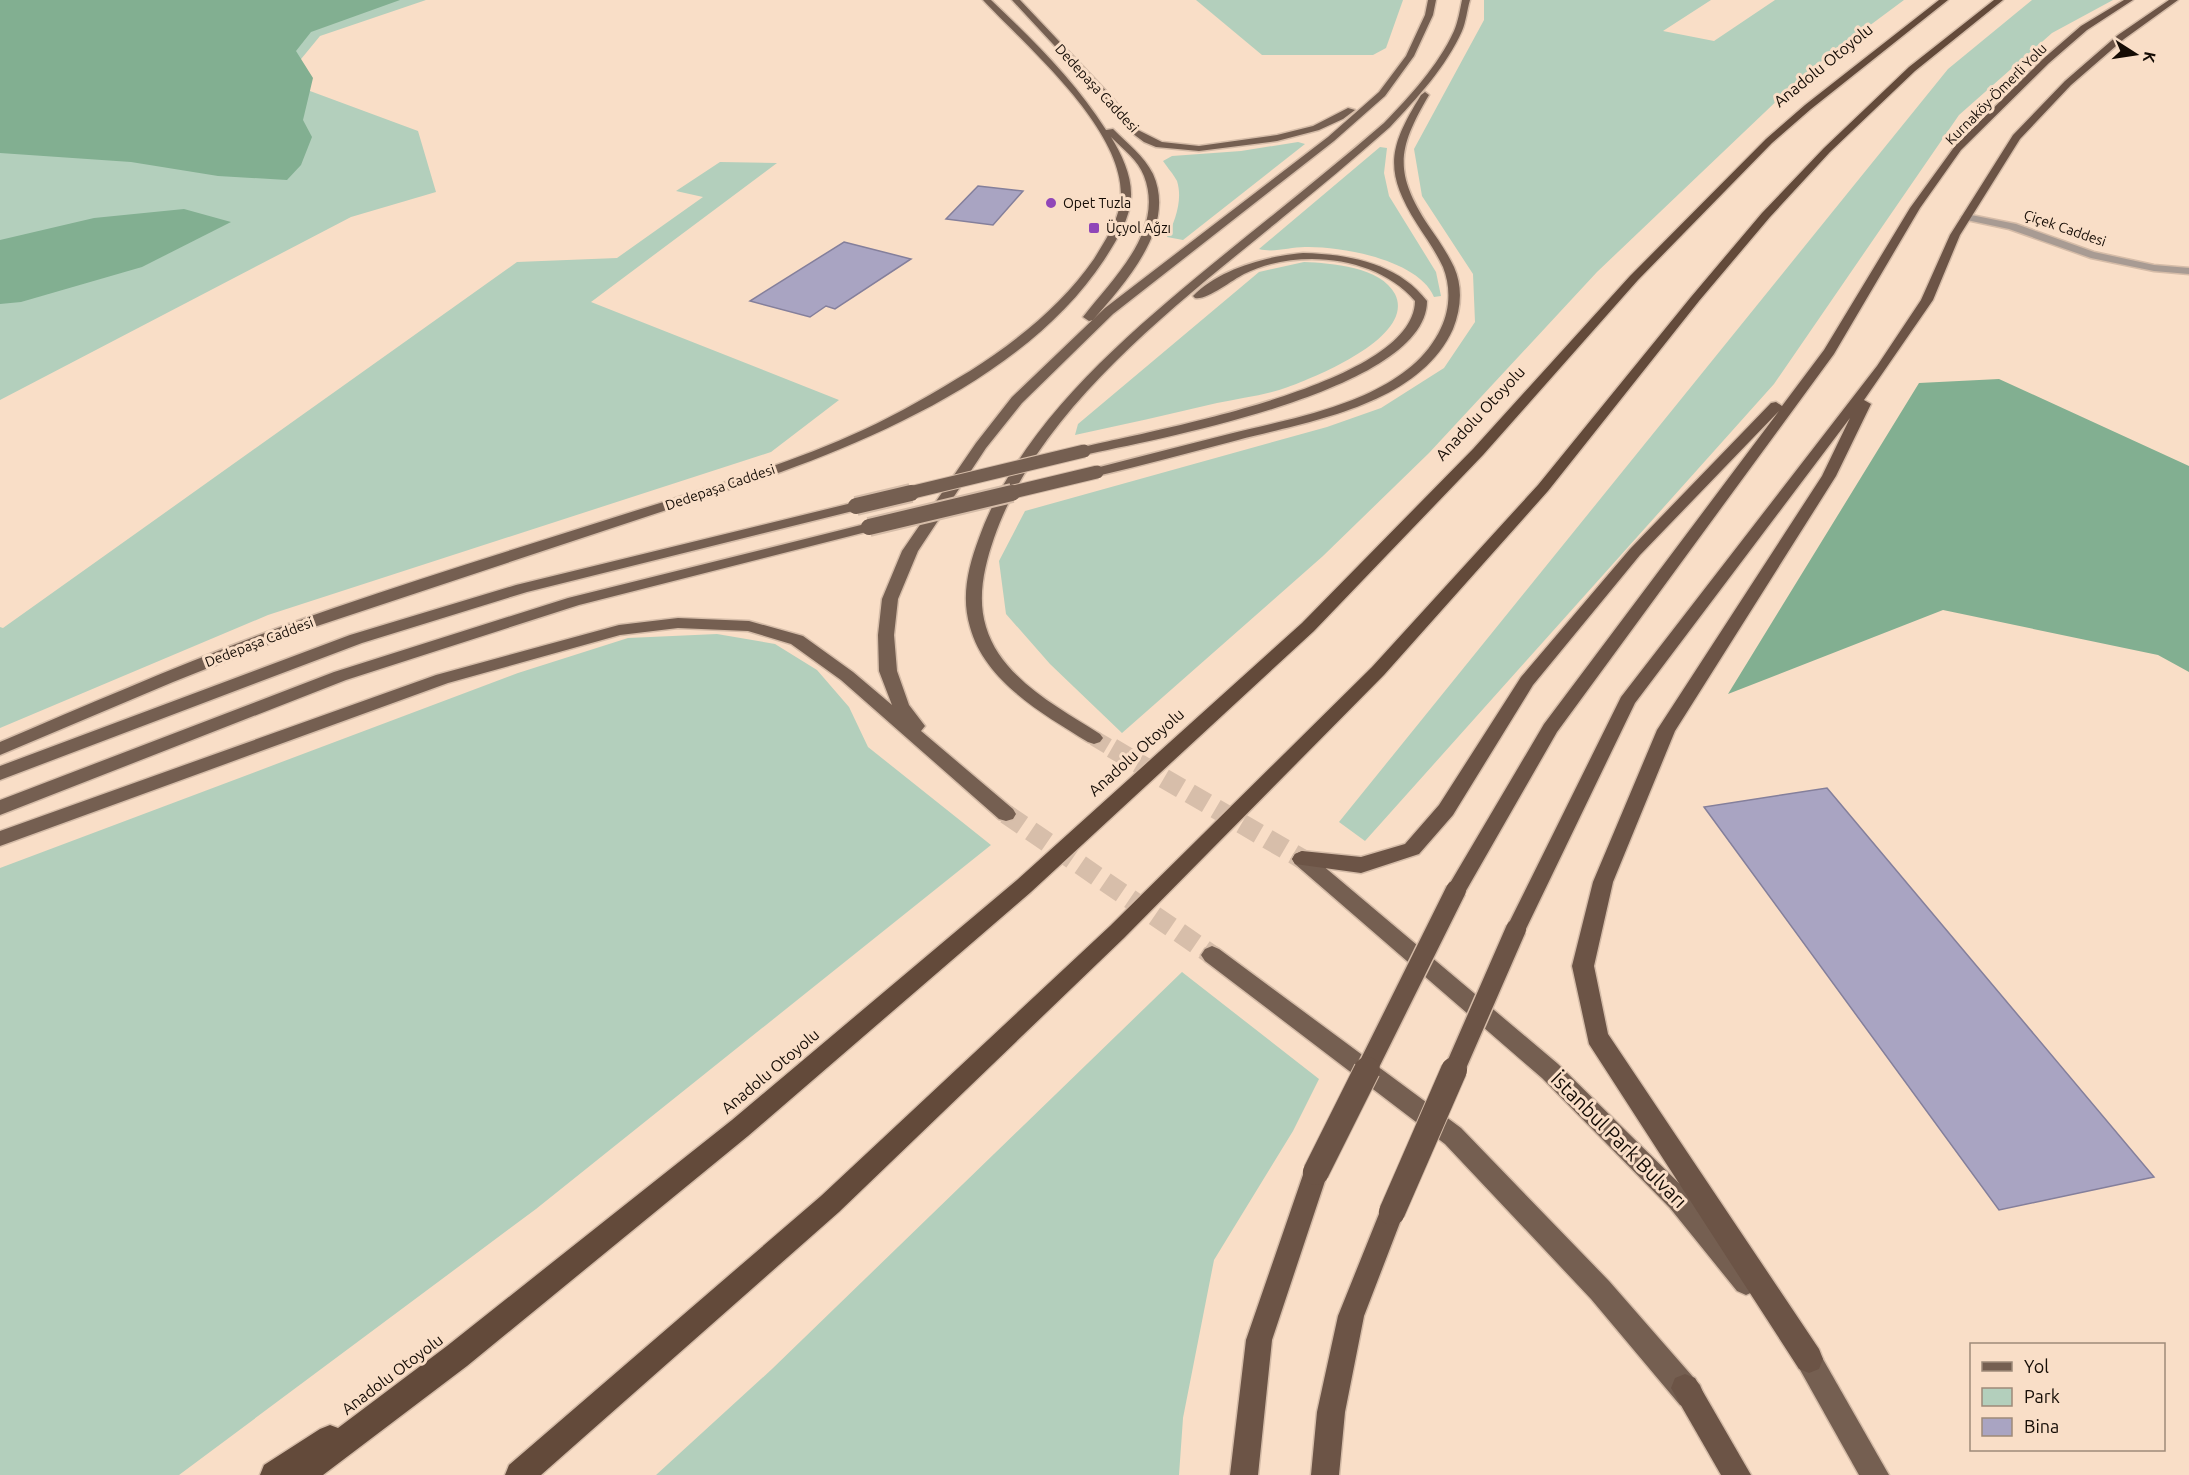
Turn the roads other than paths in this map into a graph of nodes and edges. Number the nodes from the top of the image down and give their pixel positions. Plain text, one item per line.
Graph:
1 (987, 0) edge
2 (1016, 0) edge
3 (1423, 0) edge
4 (1432, 0) edge
5 (1464, 0) edge
6 (1944, 0) edge
7 (1999, 0) edge
8 (2129, 0) edge
9 (2174, 0) edge
10 (1421, 35) junction
11 (1452, 45) junction
12 (1393, 79) junction
13 (1081, 102) junction
14 (1966, 217) junction
15 (2189, 271) edge
16 (1830, 351) junction
17 (1104, 367) junction
18 (1882, 368) junction
19 (1017, 400) junction
20 (1094, 738) tunnel mouth
21 (0, 749) edge
22 (945, 763) junction
23 (0, 773) edge
24 (0, 808) edge
25 (1006, 814) tunnel mouth
26 (0, 839) edge
27 (1302, 859) joint
28 (1212, 955) tunnel mouth
29 (457, 1356) junction
30 (1809, 1359) junction
31 (274, 1475) edge
32 (300, 1475) edge
33 (519, 1475) edge
34 (1244, 1475) edge
35 (1325, 1475) edge
36 (1739, 1475) edge
37 (1875, 1475) edge

1 - 13 main road, Dedepaşa Caddesi
2 - 12 main road, Dedepaşa Caddesi
3 - 10 main road
4 - 10 main road
5 - 11 main road
6 - 29 highway, Anadolu Otoyolu
7 - 33 highway
8 - 16 highway, Kurnaköy-Ömerli Yolu
9 - 14 highway
10 - 12 main road
11 - 17 main road
11 - 24 main road, bridge
12 - 19 main road
13 - 19 main road
13 - 21 main road, Dedepaşa Caddesi
14 - 15 street, Çiçek Caddesi
14 - 18 highway
16 - 27 highway
16 - 34 highway, bridge
17 - 20 main road
17 - 23 main road, bridge
18 - 30 highway
18 - 35 highway, bridge
19 - 22 main road
22 - 25 main road
22 - 26 main road
27 - 30 main road, İstanbul Park Bulvarı
28 - 36 main road
29 - 31 highway
29 - 32 highway, Anadolu Otoyolu
30 - 37 main road, İstanbul Park Bulvarı

